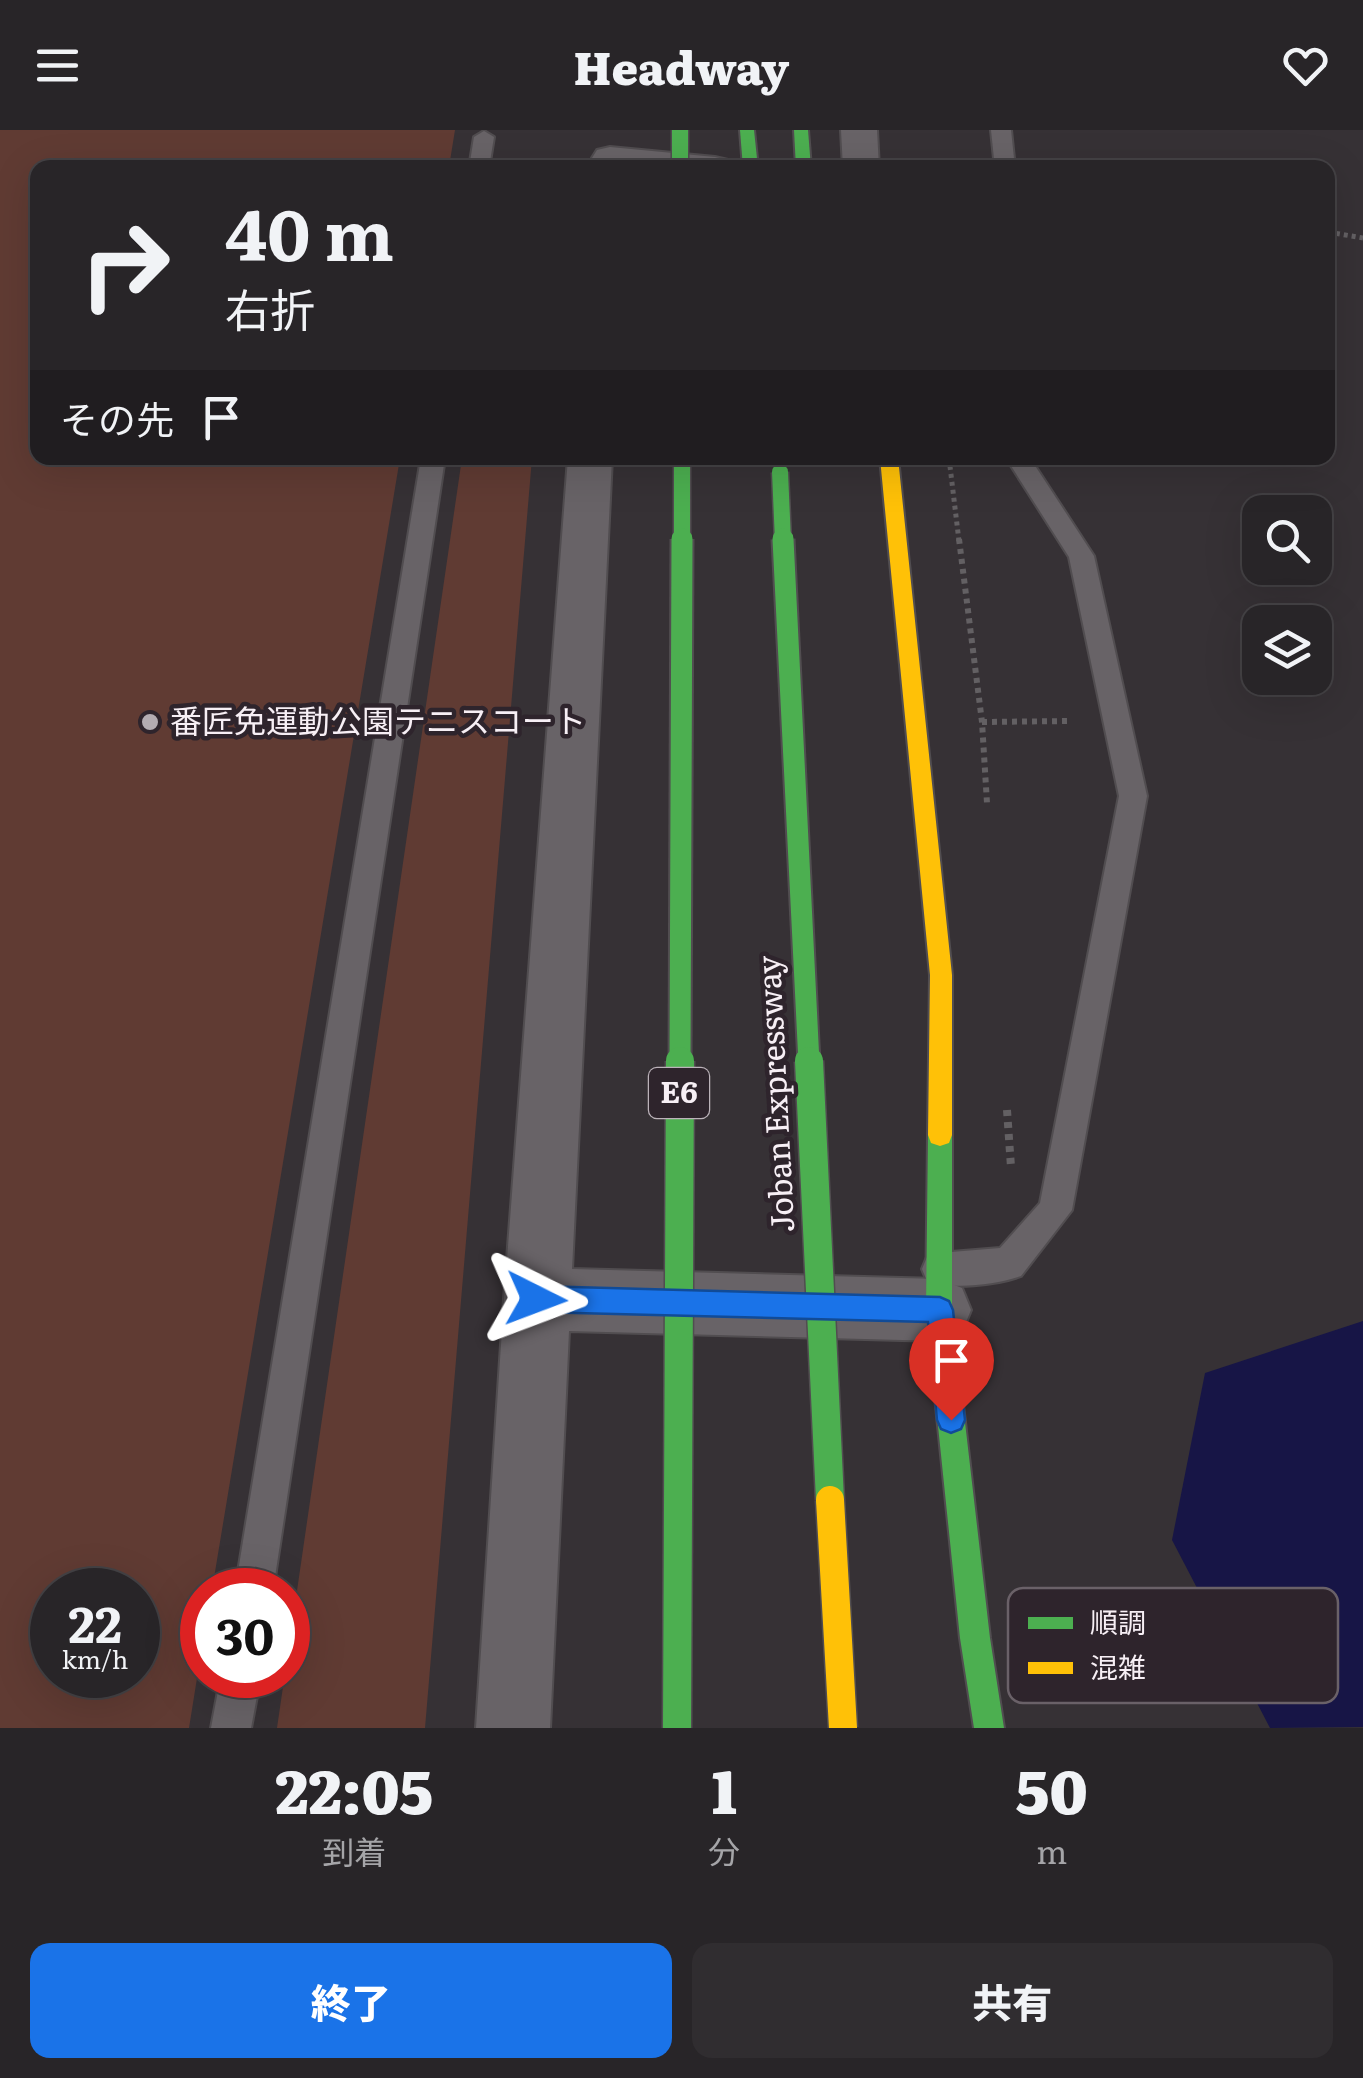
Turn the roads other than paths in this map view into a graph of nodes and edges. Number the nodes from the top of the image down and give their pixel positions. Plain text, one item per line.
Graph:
1 (680, 130) edge
2 (747, 130) edge
3 (801, 130) edge
4 (859, 130) edge
5 (1001, 130) edge
6 (484, 138) dead end
7 (610, 152) edge
8 (480, 160) edge
9 (662, 160) edge
10 (680, 160) edge
11 (750, 160) edge
12 (803, 160) edge
13 (860, 160) edge
14 (1004, 160) edge
15 (432, 465) edge
16 (590, 465) edge
17 (682, 465) edge
18 (780, 465) edge
19 (890, 465) edge
20 (1022, 465) edge
21 (939, 1290) junction
22 (536, 1299) junction
23 (257, 1568) edge
24 (237, 1698) edge
25 (231, 1728) edge
26 (512, 1728) edge
27 (677, 1728) edge
28 (844, 1728) edge
29 (989, 1728) edge

1 - 10 main road, bridge
2 - 11 main road
3 - 12 main road
4 - 13 street
5 - 14 lane
6 - 8 lane
7 - 9 street
15 - 23 lane
16 - 22 street
17 - 27 main road, E6, bridge
18 - 28 main road, Joban Expressway, bridge
19 - 21 main road
20 - 21 lane
21 - 22 street
21 - 29 main road
22 - 26 street
24 - 25 lane

